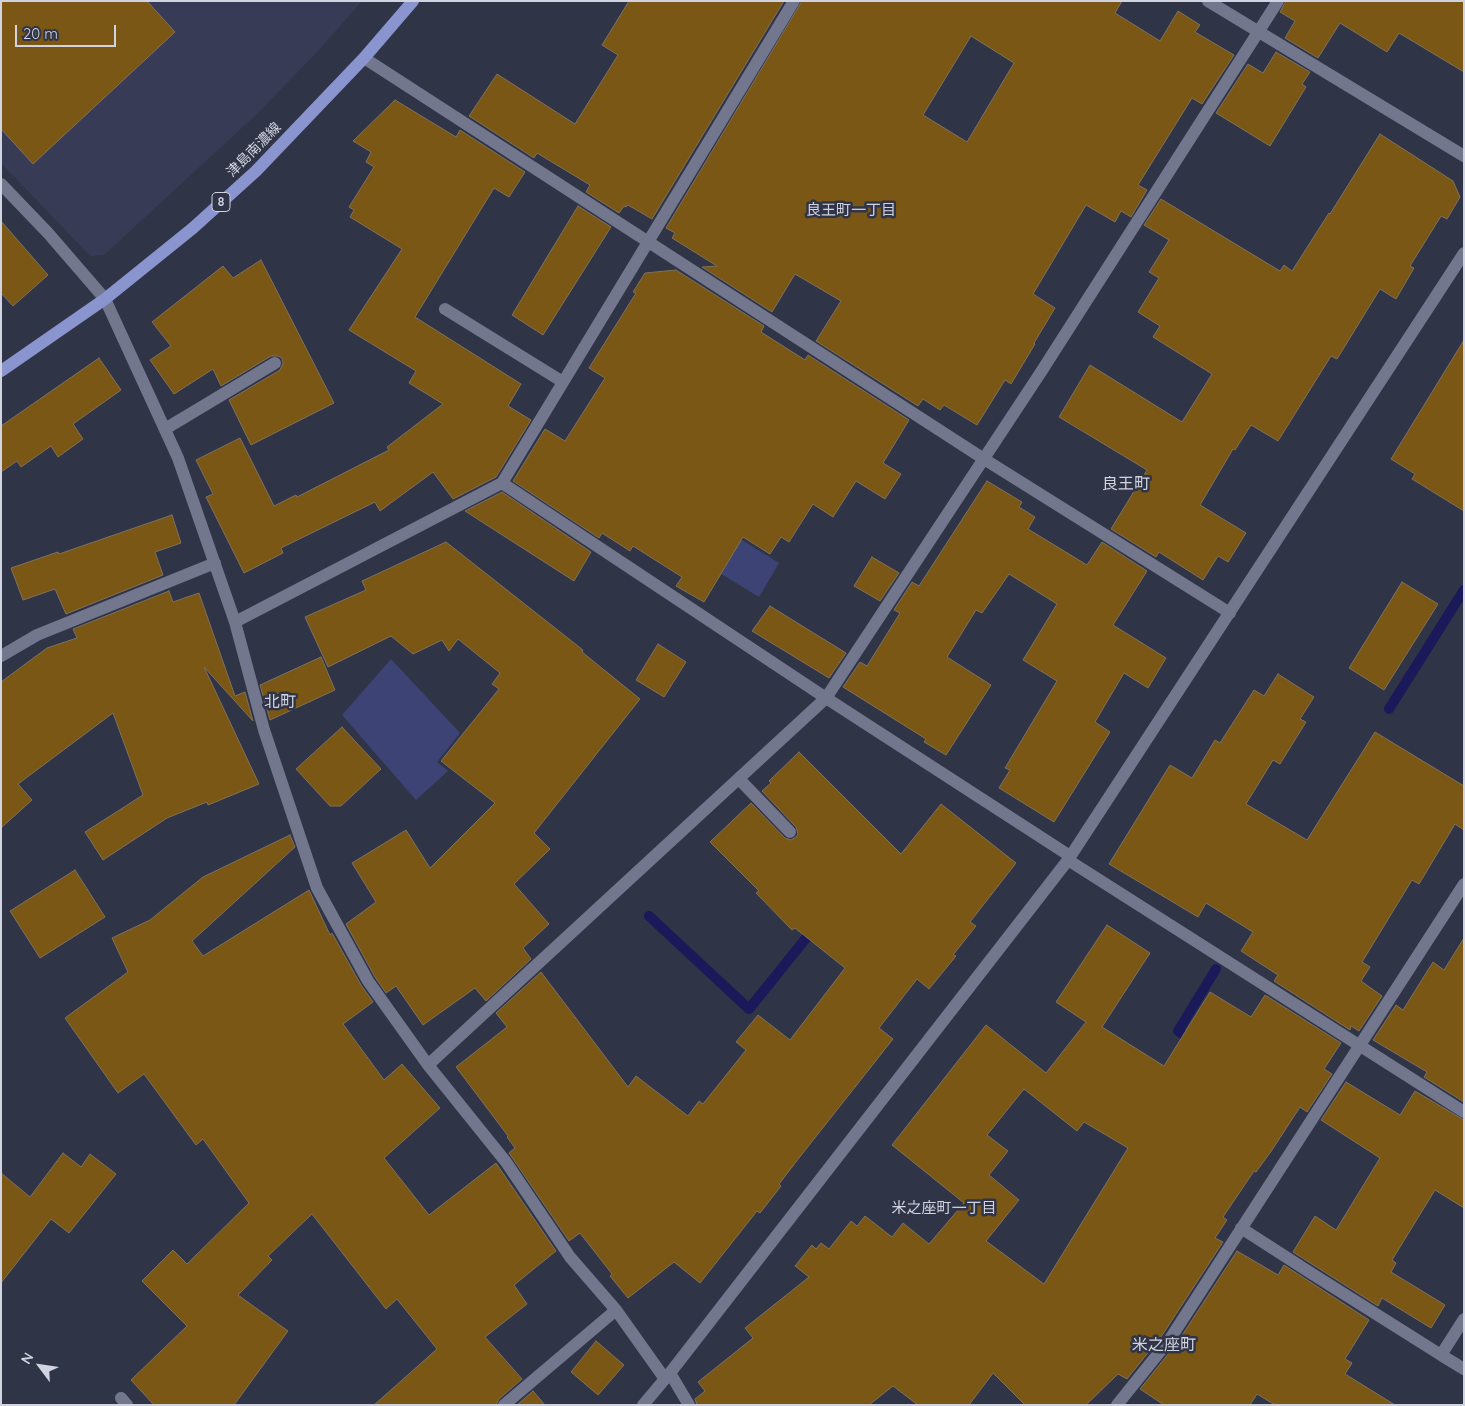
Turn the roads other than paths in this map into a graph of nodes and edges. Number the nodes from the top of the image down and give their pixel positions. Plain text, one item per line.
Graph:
1 (413, 1) edge
2 (794, 1) edge
3 (1208, 1) edge
4 (1278, 1) edge
5 (1258, 31) junction
6 (364, 58) junction
7 (1464, 156) edge
8 (1, 184) edge
9 (648, 242) junction
10 (1464, 253) edge
11 (105, 299) junction
12 (445, 309) dead end
13 (275, 363) dead end
14 (1, 371) edge
15 (563, 382) junction
16 (165, 429) junction
17 (984, 458) junction
18 (502, 483) junction
19 (215, 563) junction
20 (1230, 613) junction
21 (235, 622) junction
22 (1, 656) edge
23 (826, 698) junction
24 (738, 779) junction
25 (790, 832) dead end
26 (1069, 858) junction
27 (1464, 884) edge
28 (1360, 1047) junction
29 (428, 1065) junction
30 (1464, 1112) edge
31 (1241, 1228) junction
32 (616, 1310) junction
33 (1464, 1319) edge
34 (1441, 1355) junction
35 (1464, 1369) edge
36 (668, 1376) junction
37 (504, 1405) edge
38 (643, 1405) edge
39 (689, 1405) edge
40 (1117, 1405) edge

1 - 6 main road, 津島南濃線 / 8
2 - 9 street
3 - 5 street
4 - 5 street
5 - 7 street
5 - 17 street
6 - 9 street
6 - 11 main road, 津島南濃線 / 8
8 - 11 street
9 - 15 street
9 - 17 street
10 - 20 street
11 - 14 main road, 津島南濃線 / 8
11 - 16 street
12 - 15 street
13 - 16 street
15 - 18 street
16 - 19 street
17 - 20 street
17 - 23 street
18 - 21 street
18 - 23 street
19 - 21 street
19 - 22 street
20 - 26 street
21 - 29 street
23 - 24 street
23 - 26 street
24 - 25 street
24 - 29 street
26 - 28 street
26 - 36 street
27 - 28 street
28 - 30 street
28 - 31 street
29 - 32 street
31 - 34 street
31 - 40 street
32 - 36 street
32 - 37 street
33 - 34 street
34 - 35 street
36 - 38 street
36 - 39 street

